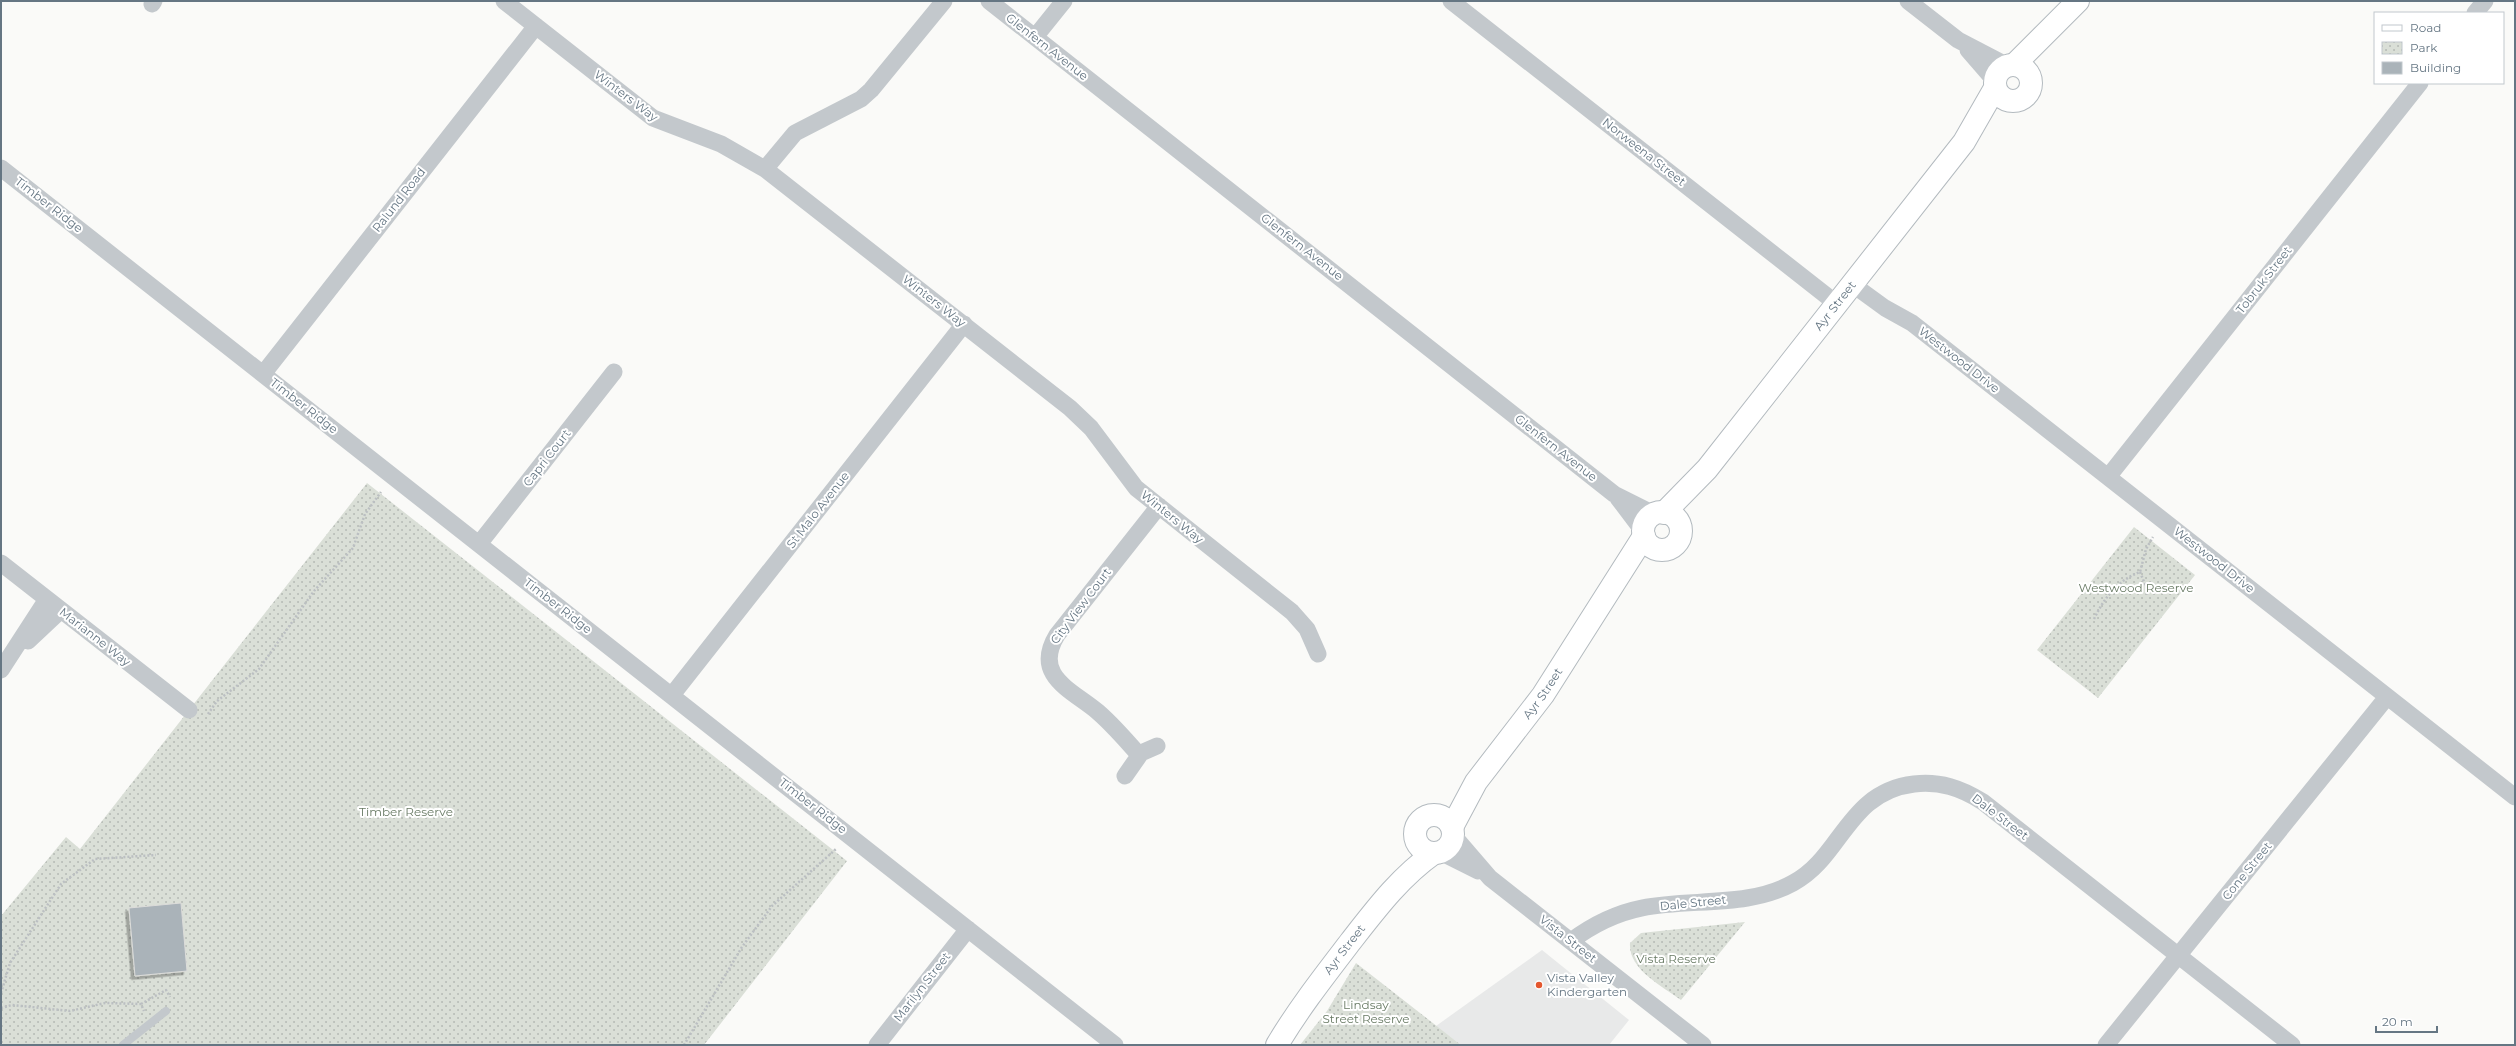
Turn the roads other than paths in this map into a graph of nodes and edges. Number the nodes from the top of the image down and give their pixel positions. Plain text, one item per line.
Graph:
1 (504, 1) edge
2 (944, 1) edge
3 (989, 1) edge
4 (1064, 1) edge
5 (1451, 1) edge
6 (1908, 1) edge
7 (2078, 1) edge
8 (2485, 1) edge
9 (2476, 12) edge
10 (2061, 20) junction
11 (536, 26) junction
12 (1035, 37) junction
13 (2003, 75) junction
14 (2031, 79) junction
15 (2419, 84) edge
16 (2016, 101) junction
17 (1964, 142) junction
18 (1, 168) edge
19 (765, 169) junction
20 (1856, 279) junction
21 (1836, 304) junction
22 (964, 324) junction
23 (614, 372) dead end
24 (262, 374) junction
25 (1707, 469) junction
26 (2108, 477) junction
27 (1159, 506) junction
28 (1651, 523) junction
29 (1681, 534) junction
30 (479, 544) junction
31 (1666, 550) junction
32 (1, 563) edge
33 (47, 599) junction
34 (1604, 600) junction
35 (61, 610) junction
36 (1318, 654) dead end
37 (6, 664) edge
38 (672, 695) junction
39 (2388, 697) junction
40 (189, 710) dead end
41 (1157, 746) dead end
42 (1139, 755) junction
43 (1125, 776) dead end
44 (2515, 797) edge
45 (1447, 826) junction
46 (1416, 840) junction
47 (1437, 853) junction
48 (1490, 878) junction
49 (1389, 894) junction
50 (968, 929) junction
51 (1571, 941) junction
52 (2179, 956) junction
53 (1301, 1005) junction
54 (166, 1012) dead end
55 (123, 1045) edge
56 (877, 1045) edge
57 (1115, 1045) edge
58 (1262, 1045) edge
59 (1277, 1045) edge
60 (1703, 1045) edge
61 (2106, 1045) edge
62 (2292, 1045) edge

1 - 11 street, Winters Way
2 - 19 street
3 - 12 street, Glenfern Avenue
4 - 12 street
5 - 21 street, Norweena Street
6 - 13 street
7 - 10 street, Ayr Street
8 - 9 street
10 - 13 street, Ayr Street
10 - 14 street, Ayr Street
11 - 19 street, Winters Way
11 - 24 street, Ralund Road
12 - 28 street, Glenfern Avenue
13 - 14 street
13 - 16 street
13 - 17 street, Ayr Street
14 - 16 street
15 - 26 street, Tobruk Street
16 - 17 street, Ayr Street
17 - 20 street, Ayr Street
18 - 24 street, Timber Ridge
19 - 22 street, Winters Way
20 - 21 street, Ayr Street
20 - 26 street, Westwood Drive
21 - 25 street, Ayr Street
22 - 27 street, Winters Way
22 - 38 street, St Malo Avenue
23 - 30 street, Capri Court
24 - 30 street, Timber Ridge
25 - 28 street, Ayr Street
25 - 29 street, Ayr Street
26 - 39 street, Westwood Drive
27 - 36 street, Winters Way
27 - 42 street, City View Court
28 - 29 street
28 - 31 street
28 - 34 street, Ayr Street
29 - 31 street
30 - 38 street, Timber Ridge
31 - 34 street, Ayr Street
32 - 33 street, Marianne Way
33 - 35 street, Marianne Way
33 - 37 street
34 - 45 street, Ayr Street
35 - 37 street
35 - 40 street, Marianne Way
38 - 50 street, Timber Ridge
39 - 44 street, Westwood Drive
39 - 52 street, Cone Street
41 - 42 street
42 - 43 street
45 - 46 street
45 - 47 street
45 - 48 street, Vista Street
46 - 47 street
46 - 49 street, Ayr Street
47 - 48 street, Vista Street
47 - 49 street, Ayr Street
48 - 51 street, Vista Street
49 - 53 street, Ayr Street
50 - 56 street, Marilyn Street
50 - 57 street, Timber Ridge
51 - 52 street, Dale Street
51 - 60 street, Vista Street
52 - 61 street, Cone Street
52 - 62 street, Dale Street
53 - 58 street, Ayr Street
53 - 59 street, Ayr Street
54 - 55 lane

